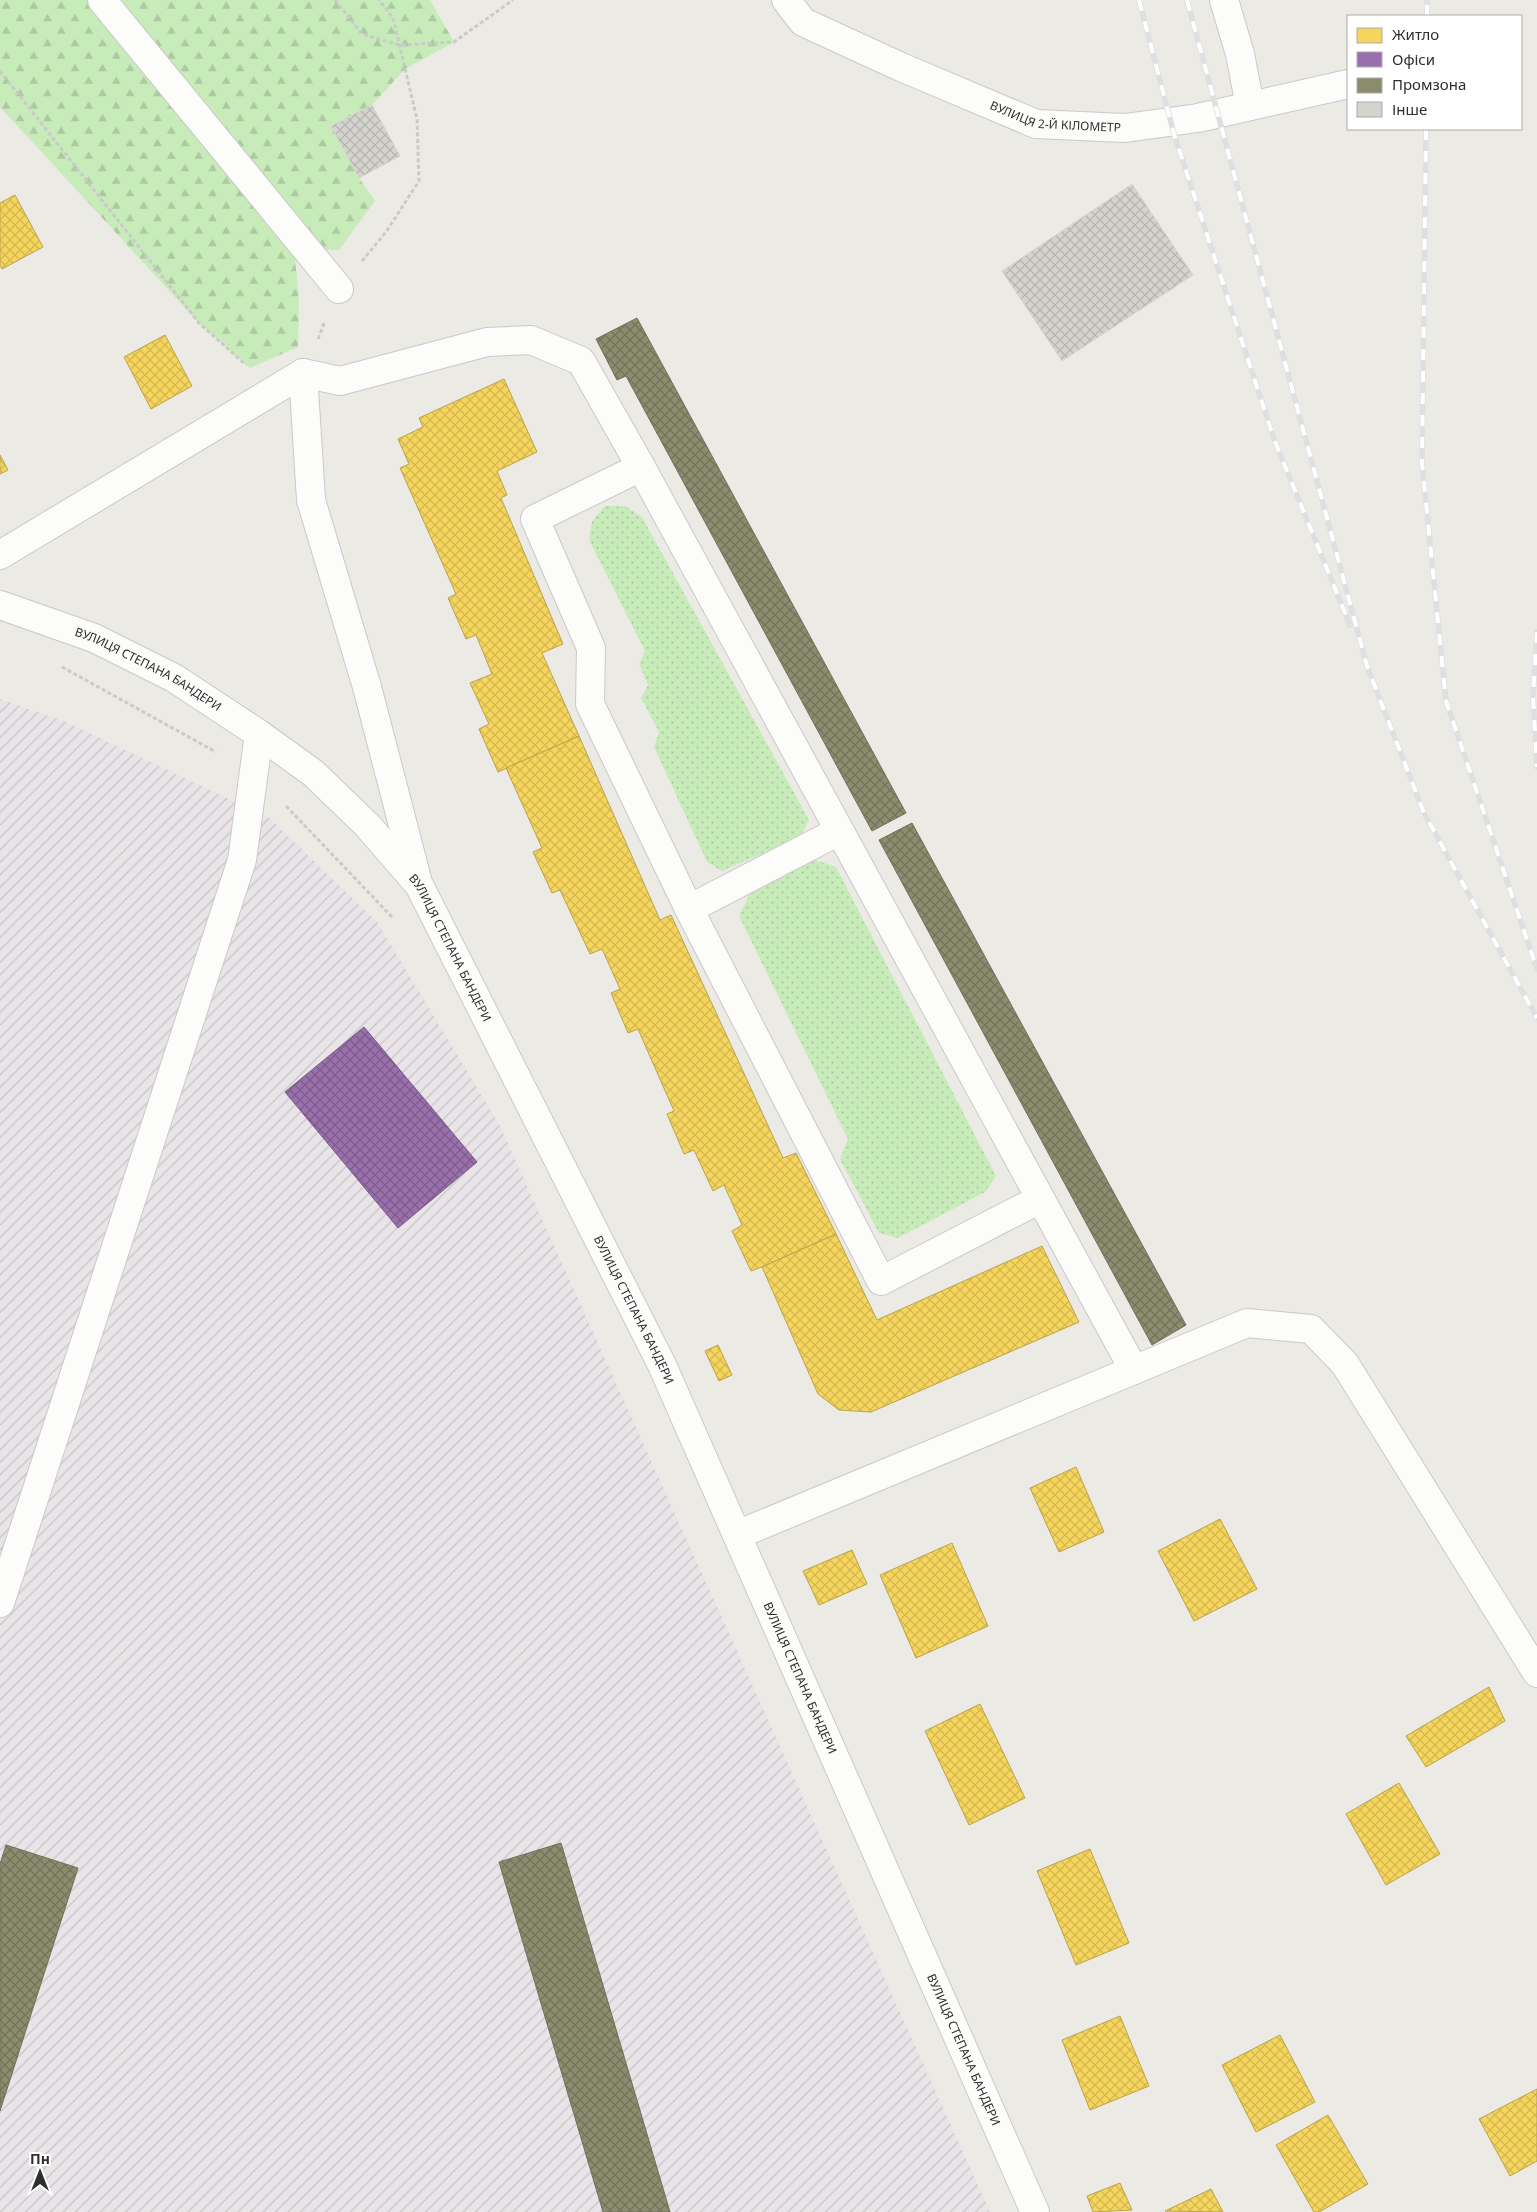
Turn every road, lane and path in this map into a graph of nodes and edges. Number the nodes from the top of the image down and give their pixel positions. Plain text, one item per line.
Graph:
1 (102, 0) edge
2 (335, 0) edge
3 (380, 0) edge
4 (513, 0) edge
5 (786, 0) edge
6 (1224, 0) edge
7 (400, 45) junction
8 (0, 71) edge
9 (1347, 84) edge
10 (1250, 106) junction
11 (339, 289) junction
12 (303, 373) junction
13 (641, 466) junction
14 (0, 555) edge
15 (0, 605) edge
16 (61, 667) dead end
17 (258, 734) junction
18 (254, 772) junction
19 (839, 831) junction
20 (419, 885) junction
21 (689, 909) junction
22 (394, 919) dead end
23 (1040, 1199) junction
24 (1134, 1370) junction
25 (737, 1535) junction
26 (0, 1602) edge
27 (1537, 1673) edge
28 (1036, 2212) edge

1 - 11 street
2 - 7 path
3 - 7 path
4 - 7 path
5 - 10 street, ВУЛИЦЯ 2-Й КІЛОМЕТР
6 - 10 street
7 - 11 path
8 - 12 path
9 - 10 street, ВУЛИЦЯ 2-Й КІЛОМЕТР
11 - 12 path
12 - 13 street
12 - 14 street
12 - 20 street
13 - 19 street
13 - 21 street
15 - 17 street, ВУЛИЦЯ СТЕПАНА БАНДЕРИ
16 - 18 path
17 - 18 street
17 - 20 street, ВУЛИЦЯ СТЕПАНА БАНДЕРИ
18 - 22 path
18 - 26 street
19 - 21 street
19 - 23 street
20 - 25 street, ВУЛИЦЯ СТЕПАНА БАНДЕРИ
21 - 23 street
23 - 24 street
24 - 25 street
24 - 27 street
25 - 28 street, ВУЛИЦЯ СТЕПАНА БАНДЕРИ

